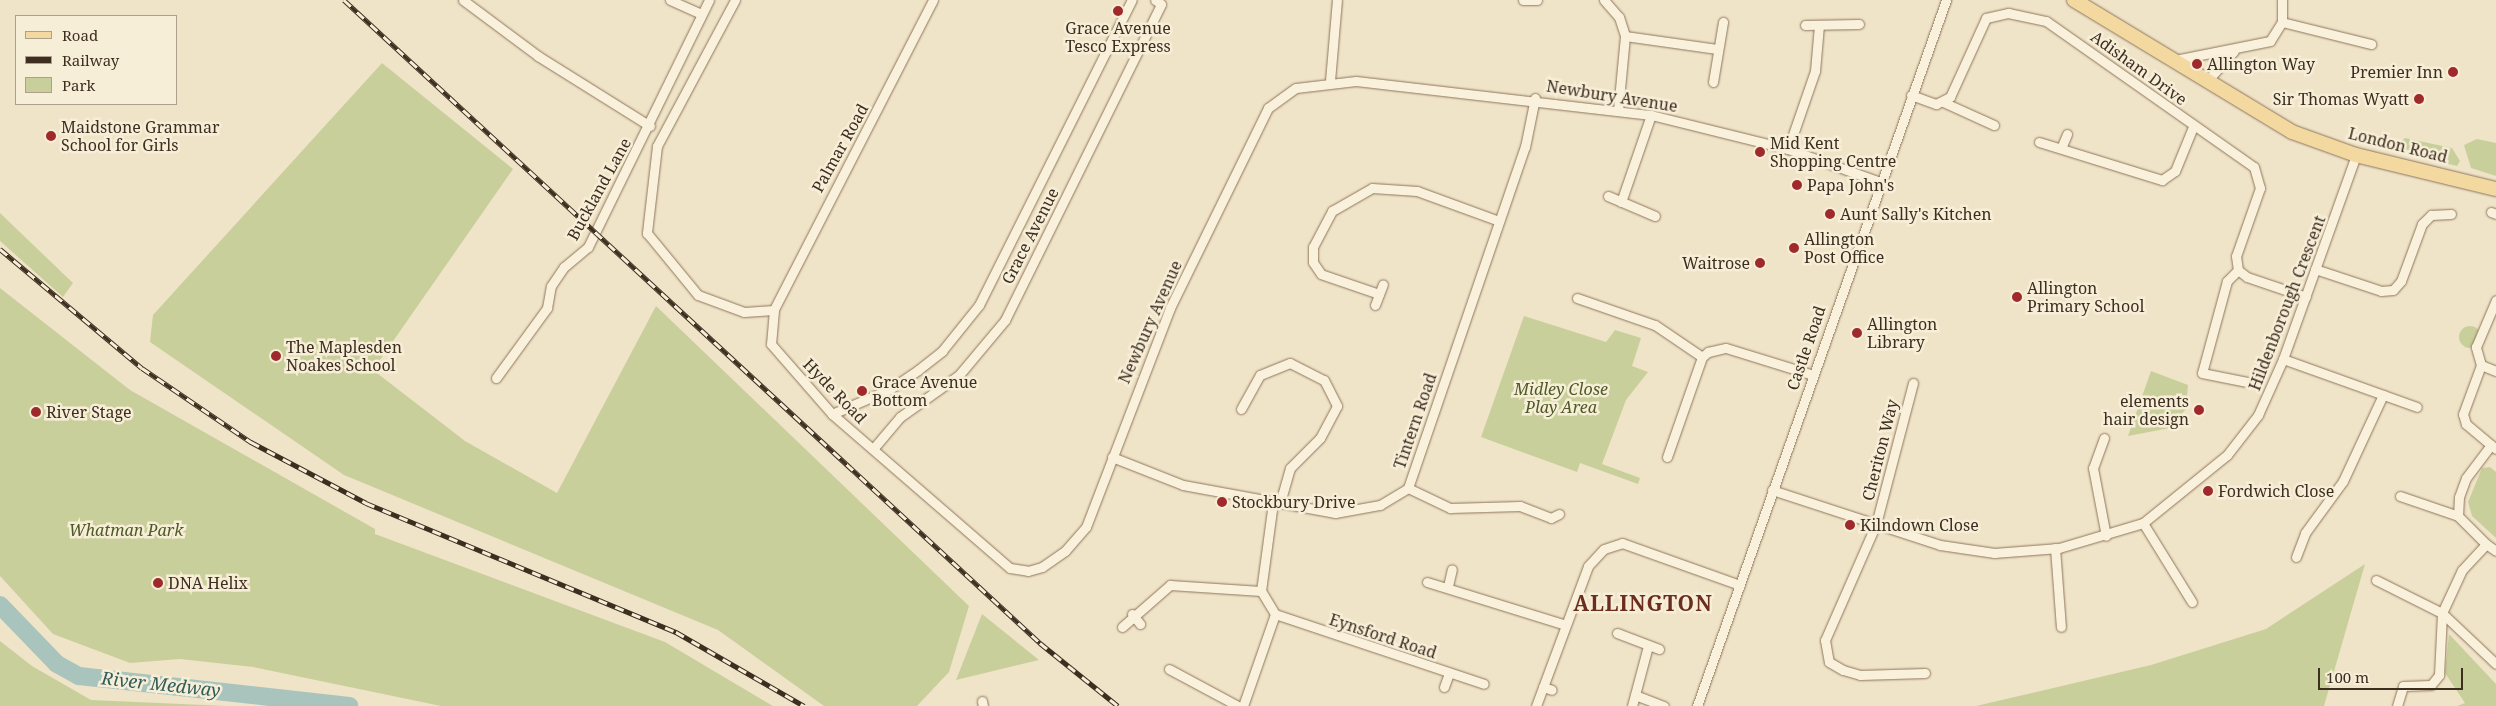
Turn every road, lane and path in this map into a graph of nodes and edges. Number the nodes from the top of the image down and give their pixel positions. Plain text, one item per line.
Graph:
1 (462, 0) edge
2 (670, 0) edge
3 (709, 0) edge
4 (735, 0) edge
5 (934, 0) edge
6 (1132, 0) edge
7 (1155, 0) edge
8 (1337, 0) edge
9 (1523, 0) edge
10 (1537, 0) edge
11 (1604, 0) edge
12 (1946, 0) edge
13 (2074, 0) edge
14 (2282, 0) edge
15 (1524, 11) dead end
16 (701, 14) junction
17 (1723, 22) dead end
18 (2282, 22) junction
19 (1859, 24) dead end
20 (1805, 25) dead end
21 (1819, 25) junction
22 (1625, 36) junction
23 (2371, 44) dead end
24 (1717, 49) junction
25 (2234, 51) junction
26 (2175, 60) junction
27 (1330, 81) junction
28 (1713, 82) dead end
29 (2207, 82) junction
30 (1911, 96) junction
31 (1535, 98) junction
32 (1943, 102) junction
33 (1618, 110) junction
34 (1651, 115) junction
35 (1994, 125) dead end
36 (650, 126) junction
37 (2193, 127) junction
38 (2067, 134) dead end
39 (2039, 142) dead end
40 (2062, 146) junction
41 (1788, 149) junction
42 (2356, 155) junction
43 (1880, 182) junction
44 (2496, 189) edge
45 (1608, 196) dead end
46 (1621, 202) junction
47 (2451, 214) dead end
48 (1655, 216) dead end
49 (1499, 221) junction
50 (2315, 269) junction
51 (2238, 270) junction
52 (1383, 284) dead end
53 (1379, 294) junction
54 (2306, 297) junction
55 (1577, 298) dead end
56 (1375, 305) dead end
57 (2495, 305) edge
58 (774, 310) junction
59 (1702, 356) junction
60 (2283, 359) junction
61 (2481, 365) junction
62 (2496, 372) edge
63 (1813, 375) junction
64 (496, 378) dead end
65 (2247, 382) dead end
66 (1913, 383) dead end
67 (2382, 395) junction
68 (2417, 407) dead end
69 (1241, 409) dead end
70 (832, 414) junction
71 (2104, 438) dead end
72 (2494, 447) edge
73 (873, 449) junction
74 (1112, 457) junction
75 (1668, 457) dead end
76 (1408, 488) junction
77 (1772, 490) junction
78 (2400, 496) dead end
79 (1276, 502) junction
80 (1559, 514) dead end
81 (2458, 516) junction
82 (2143, 523) junction
83 (1876, 524) junction
84 (2106, 536) junction
85 (2486, 544) junction
86 (2055, 548) junction
87 (2496, 551) edge
88 (2296, 557) dead end
89 (1004, 565) joint
90 (1452, 569) dead end
91 (2376, 580) dead end
92 (1427, 582) dead end
93 (1740, 585) junction
94 (1448, 586) junction
95 (1261, 591) junction
96 (2192, 602) dead end
97 (2442, 613) junction
98 (1132, 614) junction
99 (1275, 614) junction
100 (1140, 624) dead end
101 (1566, 625) junction
102 (1122, 627) dead end
103 (2061, 627) dead end
104 (1617, 633) dead end
105 (1648, 646) junction
106 (1659, 649) dead end
107 (2496, 664) edge
108 (1169, 669) dead end
109 (1449, 673) junction
110 (1925, 673) dead end
111 (1484, 684) dead end
112 (1542, 687) junction
113 (1444, 688) dead end
114 (1552, 690) dead end
115 (1635, 695) junction
116 (1238, 706) edge
117 (1243, 706) edge
118 (1536, 706) edge
119 (1632, 706) edge
120 (1664, 706) edge
121 (1697, 706) edge
122 (2397, 706) edge

1 - 36 street
2 - 16 street
3 - 16 street, Buckland Lane
4 - 58 street, Buckland Lane
5 - 58 street, Palmar Road
6 - 70 street, Grace Avenue
7 - 73 street, Grace Avenue
8 - 27 street
9 - 10 street
9 - 15 street
11 - 22 street
12 - 30 street, Castle Road
13 - 26 main road
14 - 18 street
16 - 36 street, Buckland Lane
17 - 24 street
18 - 23 street
18 - 25 street
19 - 21 street
20 - 21 street
21 - 41 street
22 - 24 street
22 - 33 street
24 - 28 street
25 - 26 street
25 - 29 street
26 - 29 main road
27 - 31 street, Newbury Avenue
27 - 74 street, Newbury Avenue
29 - 42 main road, London Road
30 - 32 street
30 - 43 street, Castle Road
31 - 33 street, Newbury Avenue
31 - 49 street, Tintern Road
32 - 35 street
32 - 37 street, Adisham Drive
33 - 34 street, Newbury Avenue
34 - 41 street, Newbury Avenue
34 - 46 street
36 - 64 street, Buckland Lane
37 - 40 street
37 - 51 street, Adisham Drive
38 - 40 street
39 - 40 street
41 - 43 street, Newbury Avenue
42 - 44 main road, London Road
42 - 50 street, Hildenborough Crescent
43 - 63 street, Castle Road
45 - 46 street
46 - 48 street
47 - 50 street
49 - 53 street
49 - 76 street, Tintern Road
50 - 54 street, Hildenborough Crescent
51 - 54 street
51 - 65 street
52 - 53 street
53 - 56 street
54 - 60 street, Hildenborough Crescent
55 - 59 street
57 - 61 street
58 - 70 street, Hyde Road
59 - 63 street
59 - 75 street
60 - 67 street
60 - 82 street, Hildenborough Crescent
61 - 62 street
61 - 72 street
63 - 77 street, Castle Road
66 - 83 street, Cheriton Way
67 - 68 street
67 - 88 street
69 - 79 street
70 - 73 street, Hyde Road
71 - 84 street
72 - 81 street
73 - 89 street, Hyde Road
74 - 79 street, Tintern Road
74 - 89 street, Newbury Avenue
76 - 79 street, Tintern Road
76 - 80 street
77 - 83 street, Hildenborough Crescent
77 - 93 street, Castle Road
78 - 81 street
79 - 95 street
81 - 85 street
82 - 84 street, Hildenborough Crescent
82 - 96 street
83 - 86 street, Hildenborough Crescent
83 - 110 street
84 - 86 street, Hildenborough Crescent
85 - 87 street
85 - 97 street
86 - 103 street
90 - 94 street
91 - 97 street
92 - 94 street
93 - 101 street
93 - 121 street, Castle Road
94 - 101 street
95 - 98 street
95 - 99 street
97 - 107 street
97 - 122 street
98 - 100 street
98 - 102 street
99 - 109 street, Eynsford Road
99 - 117 street
101 - 112 street
104 - 105 street
105 - 106 street
105 - 115 street
108 - 116 street
109 - 111 street, Eynsford Road
109 - 113 street
112 - 114 street
112 - 118 street
115 - 119 street
115 - 120 street

